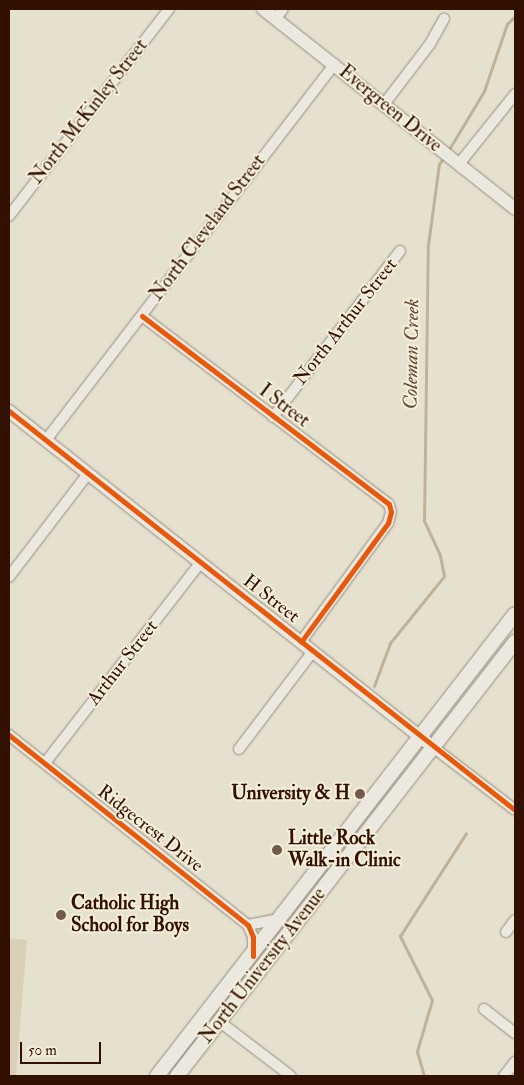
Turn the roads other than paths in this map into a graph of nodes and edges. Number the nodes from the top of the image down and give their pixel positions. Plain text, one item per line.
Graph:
1 (170, 9) edge
2 (264, 9) edge
3 (279, 13) edge
4 (444, 19) dead end
5 (334, 64) junction
6 (515, 94) edge
7 (385, 103) junction
8 (450, 157) junction
9 (515, 209) edge
10 (9, 216) edge
11 (400, 251) dead end
12 (142, 316) junction
13 (9, 411) edge
14 (273, 417) junction
15 (46, 440) junction
16 (87, 475) junction
17 (200, 563) junction
18 (9, 577) edge
19 (515, 614) edge
20 (301, 642) junction
21 (515, 642) edge
22 (313, 651) junction
23 (9, 735) edge
24 (419, 736) junction
25 (433, 747) junction
26 (239, 749) dead end
27 (45, 763) junction
28 (515, 810) edge
29 (282, 918) junction
30 (515, 920) edge
31 (248, 924) junction
32 (506, 932) dead end
33 (253, 956) junction
34 (484, 1009) dead end
35 (220, 1022) junction
36 (515, 1033) edge
37 (515, 1062) edge
38 (157, 1076) edge
39 (177, 1076) edge
40 (291, 1076) edge
41 (504, 1076) edge

1 - 10 street, North McKinley Street
2 - 3 street, Evergreen Drive
3 - 5 street, Evergreen Drive
4 - 7 street
5 - 7 street, Evergreen Drive
5 - 12 street, North Cleveland Street
6 - 8 street
7 - 8 street, Evergreen Drive
8 - 9 street, Evergreen Drive
11 - 14 street, North Arthur Street
12 - 14 street, I Street
12 - 15 street, North Cleveland Street
13 - 15 street, H Street
14 - 20 street, I Street
15 - 16 street, H Street
16 - 17 street, H Street
16 - 18 street
17 - 20 street, H Street
17 - 27 street, Arthur Street
19 - 24 main road, North University Avenue
20 - 22 street, H Street
21 - 25 main road, North University Avenue
22 - 24 street, H Street
22 - 26 street
23 - 27 street, Ridgecrest Drive
24 - 25 street, H Street
24 - 29 main road, North University Avenue
25 - 28 street, H Street
25 - 35 main road, North University Avenue
27 - 31 street, Ridgecrest Drive
29 - 31 street
29 - 33 main road, North University Avenue
30 - 32 street
31 - 33 street
33 - 38 main road, North University Avenue
34 - 36 street
35 - 39 main road, North University Avenue
35 - 40 street
37 - 41 street

